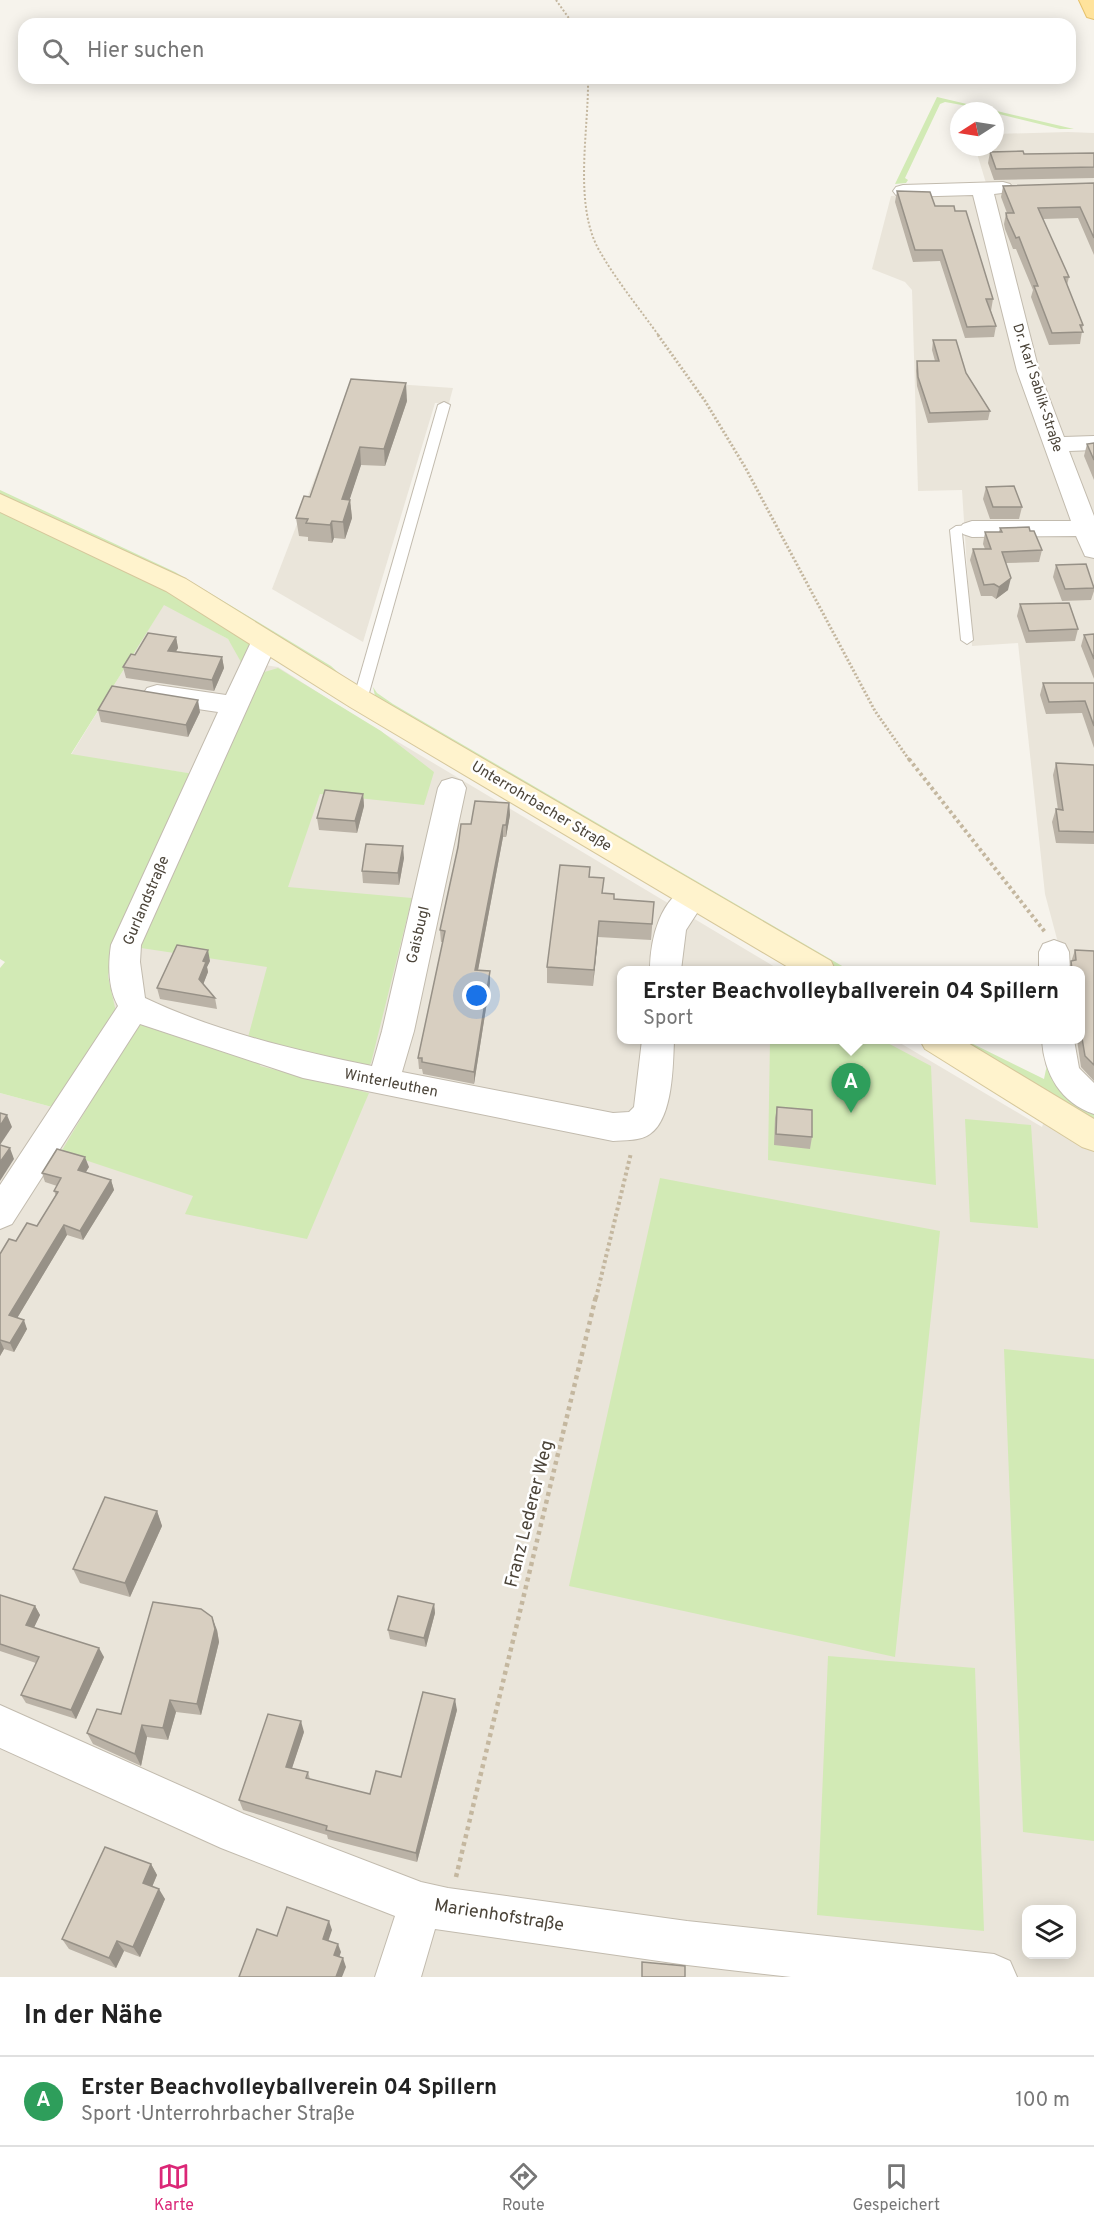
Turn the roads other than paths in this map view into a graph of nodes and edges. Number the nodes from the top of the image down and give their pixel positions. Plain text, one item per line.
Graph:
1 (1088, 0) edge
2 (1094, 13) edge
3 (1027, 188) edge
4 (982, 189) junction
5 (903, 191) edge
6 (444, 405) dead end
7 (1094, 443) edge
8 (1054, 444) junction
9 (0, 502) edge
10 (972, 529) joint
11 (1091, 535) edge
12 (265, 640) junction
13 (967, 640) dead end
14 (132, 690) edge
15 (360, 700) junction
16 (234, 705) junction
17 (452, 788) dead end
18 (693, 896) junction
19 (666, 966) edge
20 (812, 966) edge
21 (134, 1007) junction
22 (657, 1044) edge
23 (943, 1044) edge
24 (1058, 1044) edge
25 (383, 1082) junction
26 (1094, 1101) edge
27 (1094, 1137) edge
28 (0, 1214) edge
29 (0, 1726) edge
30 (435, 1907) junction
31 (398, 1977) edge
32 (994, 1977) edge

1 - 2 main road
3 - 4 street
4 - 5 street
4 - 8 street, Dr. Karl Sablik-Straße
6 - 15 lane
7 - 8 street
8 - 11 street, Dr. Karl Sablik-Straße
9 - 12 main road, Unterrohrbacher Straße
10 - 11 street
10 - 13 lane
12 - 15 main road, Unterrohrbacher Straße
12 - 16 street, Gurlandstraße
14 - 16 street
15 - 18 main road, Unterrohrbacher Straße
16 - 21 street, Gurlandstraße
17 - 25 street, Gaisbugl
18 - 19 street
18 - 20 main road, Unterrohrbacher Straße
21 - 25 street, Winterleuthen
21 - 28 street
22 - 25 street, Winterleuthen
23 - 27 main road
24 - 26 street
29 - 30 street, Marienhofstraße
30 - 31 street
30 - 32 street, Marienhofstraße

